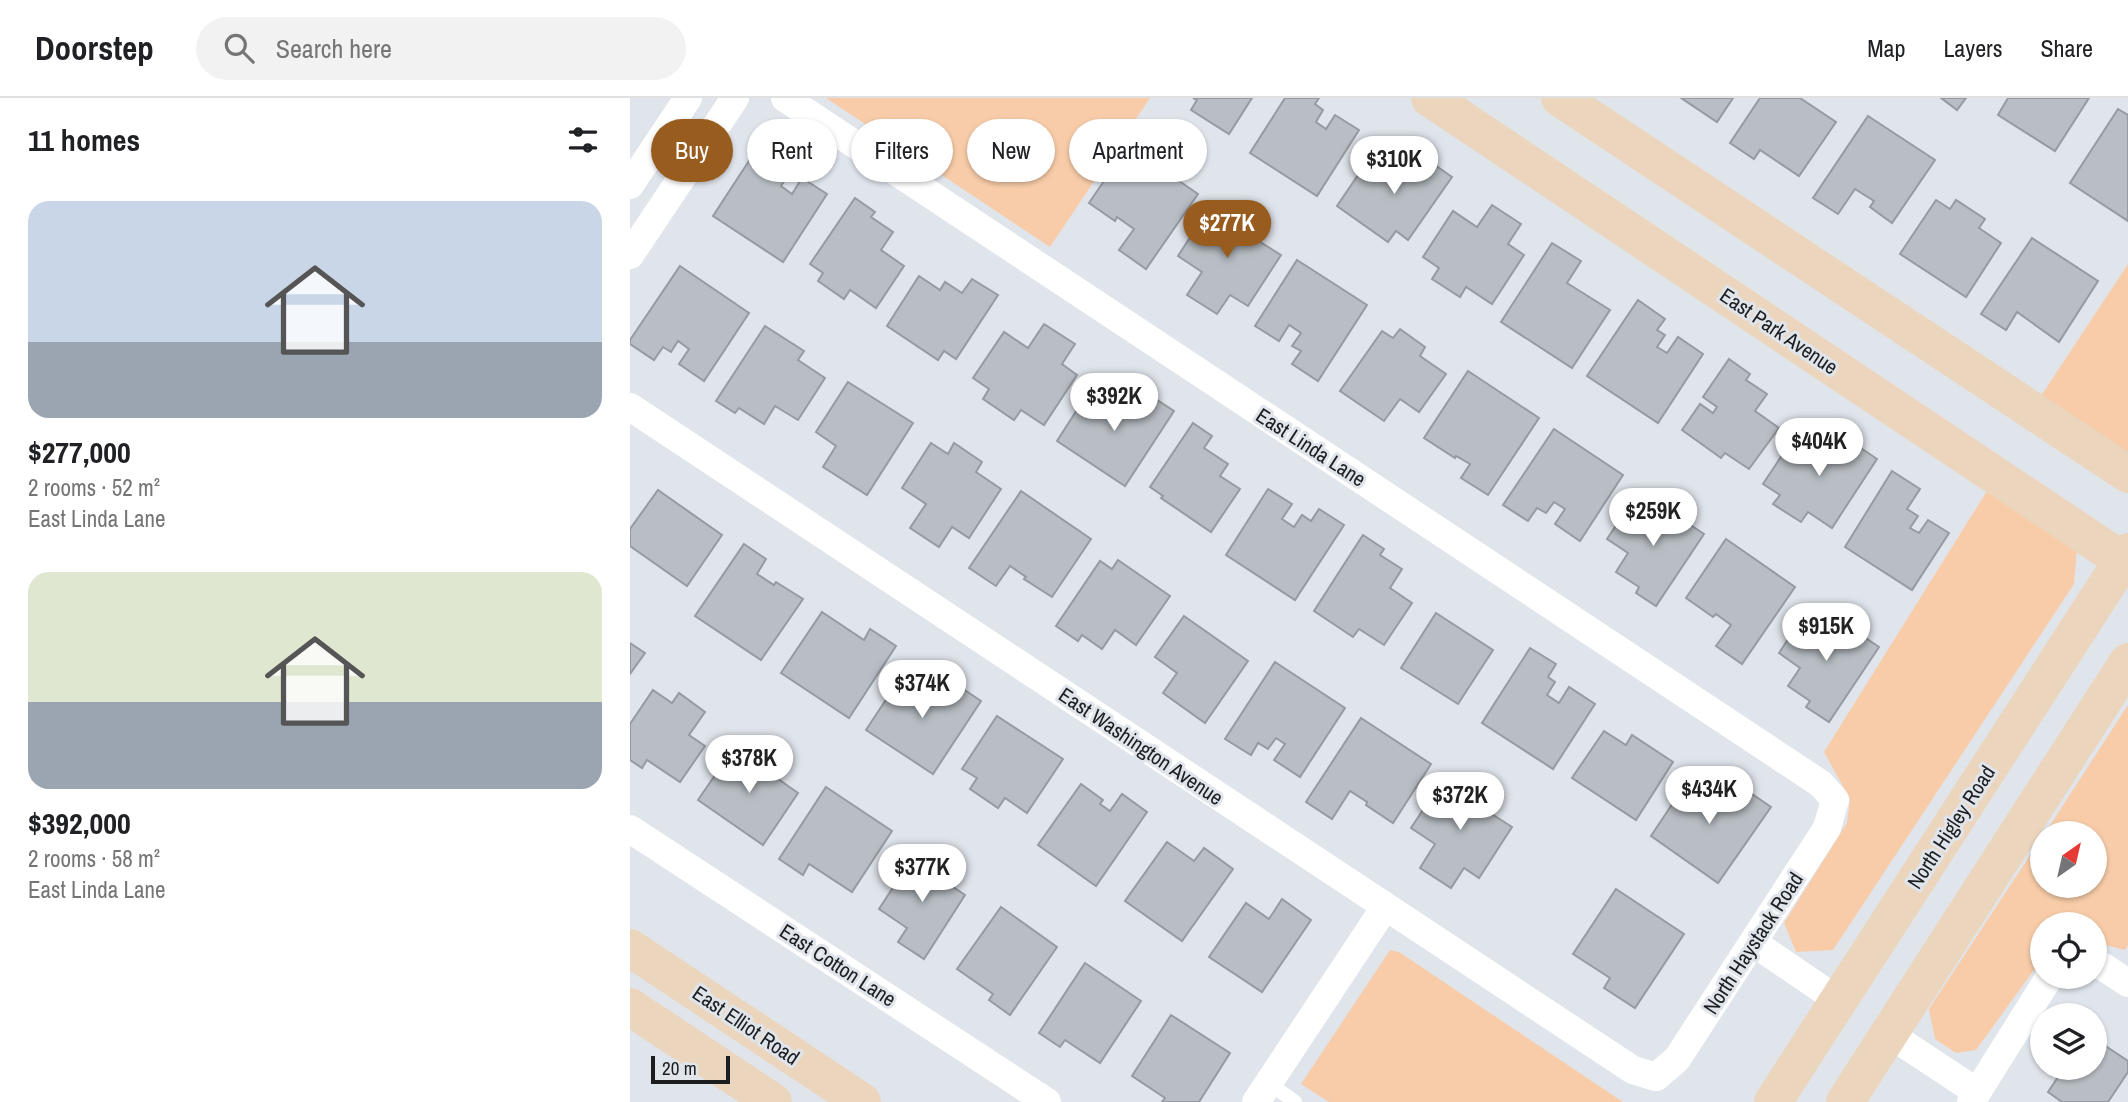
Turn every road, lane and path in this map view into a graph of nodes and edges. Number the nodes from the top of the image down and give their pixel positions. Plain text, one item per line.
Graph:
1 (688, 98) edge
2 (735, 98) edge
3 (785, 98) edge
4 (1430, 98) edge
5 (1560, 98) edge
6 (630, 185) edge
7 (630, 255) edge
8 (630, 407) edge
9 (2128, 474) edge
10 (2126, 559) edge
11 (2128, 662) edge
12 (1835, 800) joint
13 (630, 829) edge
14 (1385, 907) junction
15 (1754, 943) junction
16 (630, 948) edge
17 (2107, 969) edge
18 (2128, 983) edge
19 (2042, 989) edge
20 (1839, 1001) junction
21 (630, 1007) edge
22 (1889, 1034) junction
23 (1656, 1077) joint
24 (1263, 1093) edge
25 (1974, 1097) edge
26 (773, 1102) edge
27 (862, 1102) edge
28 (1047, 1102) edge
29 (1294, 1102) edge
30 (1773, 1102) edge
31 (1845, 1102) edge

1 - 6 street
2 - 7 street
3 - 12 street, East Linda Lane
4 - 10 main road, East Park Avenue
5 - 9 main road
8 - 14 street, East Washington Avenue
10 - 20 main road, North Higley Road
11 - 22 main road
12 - 15 street, North Haystack Road
13 - 28 street, East Cotton Lane
14 - 23 street, East Washington Avenue
14 - 24 street
15 - 20 street
15 - 23 street, North Haystack Road
16 - 27 main road, East Elliot Road
17 - 18 street
19 - 25 street
20 - 30 main road, North Higley Road
21 - 26 main road
22 - 25 street
22 - 31 main road
24 - 29 lane

